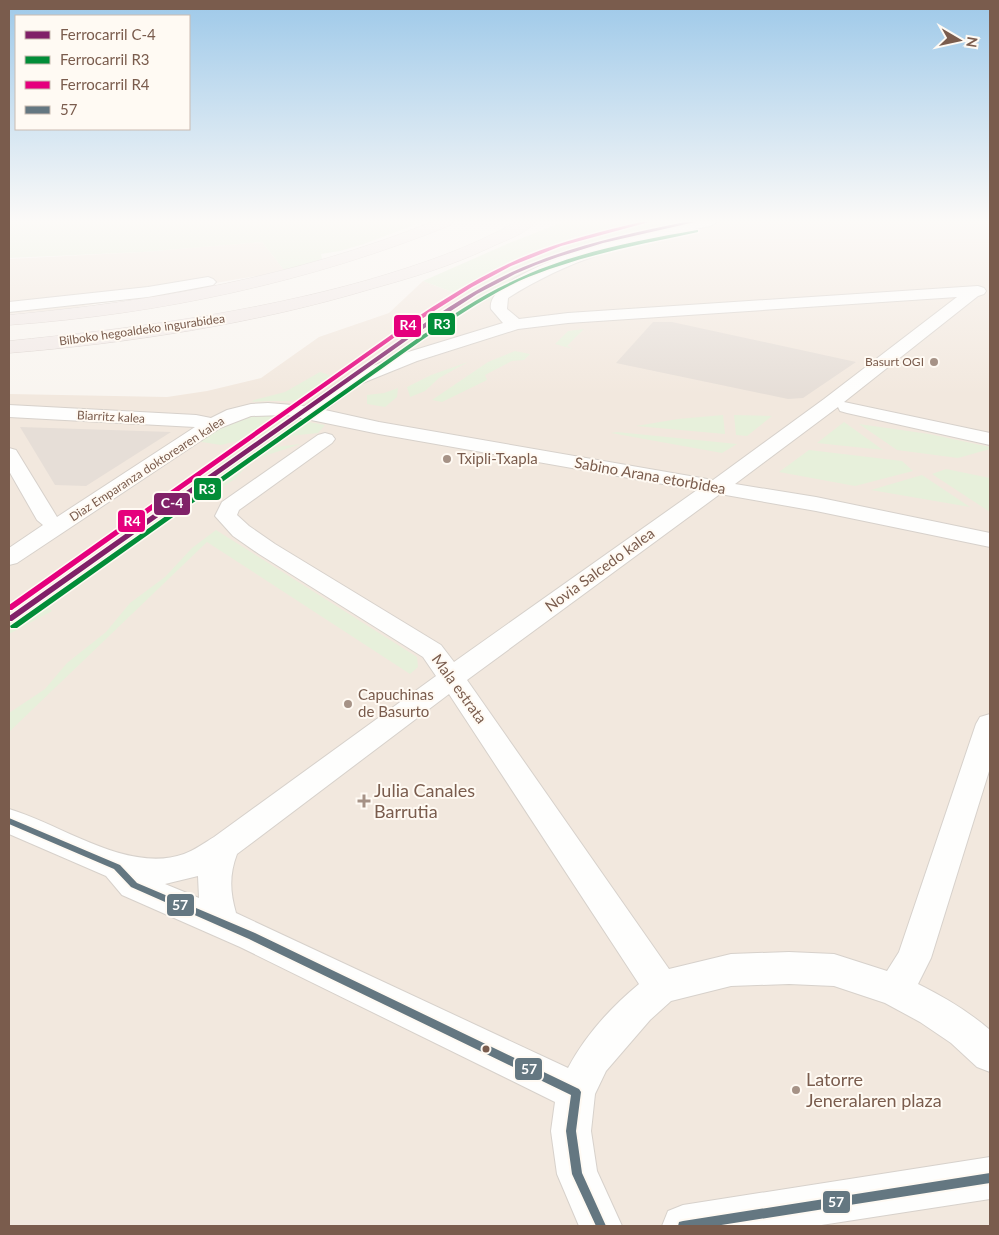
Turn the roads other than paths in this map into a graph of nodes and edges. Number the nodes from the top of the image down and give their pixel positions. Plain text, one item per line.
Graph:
1 (274, 280) edge
2 (386, 280) edge
3 (526, 280) edge
4 (208, 282) dead end
5 (982, 291) edge
6 (9, 307) edge
7 (9, 320) edge
8 (516, 324) junction
9 (9, 347) edge
10 (847, 407) dead end
11 (9, 411) edge
12 (310, 412) junction
13 (213, 424) junction
14 (325, 439) dead end
15 (990, 439) edge
16 (11, 462) edge
17 (718, 487) junction
18 (48, 520) dead end
19 (990, 540) edge
20 (9, 558) edge
21 (452, 678) junction
22 (990, 724) edge
23 (9, 821) edge
24 (225, 846) junction
25 (117, 867) junction
26 (222, 924) junction
27 (661, 987) junction
28 (895, 990) junction
29 (990, 1054) edge
30 (576, 1092) junction
31 (990, 1178) edge
32 (829, 1216) edge
33 (601, 1226) edge
34 (683, 1226) edge

1 - 7 highway, Bilboko hegoaldeko ingurabidea
2 - 9 highway, Bilboko hegoaldeko ingurabidea
3 - 8 street
4 - 6 street
5 - 8 street
5 - 17 street, Novia Salcedo kalea
8 - 12 street
10 - 15 street
11 - 13 street, Biarritz kalea
12 - 13 street, Diaz Emparanza doktorearen kalea
12 - 17 street, Sabino Arana etorbidea
13 - 20 street, Diaz Emparanza doktorearen kalea
14 - 21 street, Mala estrata
16 - 18 street
17 - 19 street, Sabino Arana etorbidea
17 - 21 street, Novia Salcedo kalea
21 - 24 street, Novia Salcedo kalea
21 - 27 street, Mala estrata
22 - 28 street
23 - 25 street
24 - 25 street, Novia Salcedo kalea
24 - 26 street, Novia Salcedo kalea
25 - 26 street
26 - 30 street
27 - 28 street
27 - 30 street
28 - 29 street
30 - 33 street
31 - 32 street
32 - 34 street

